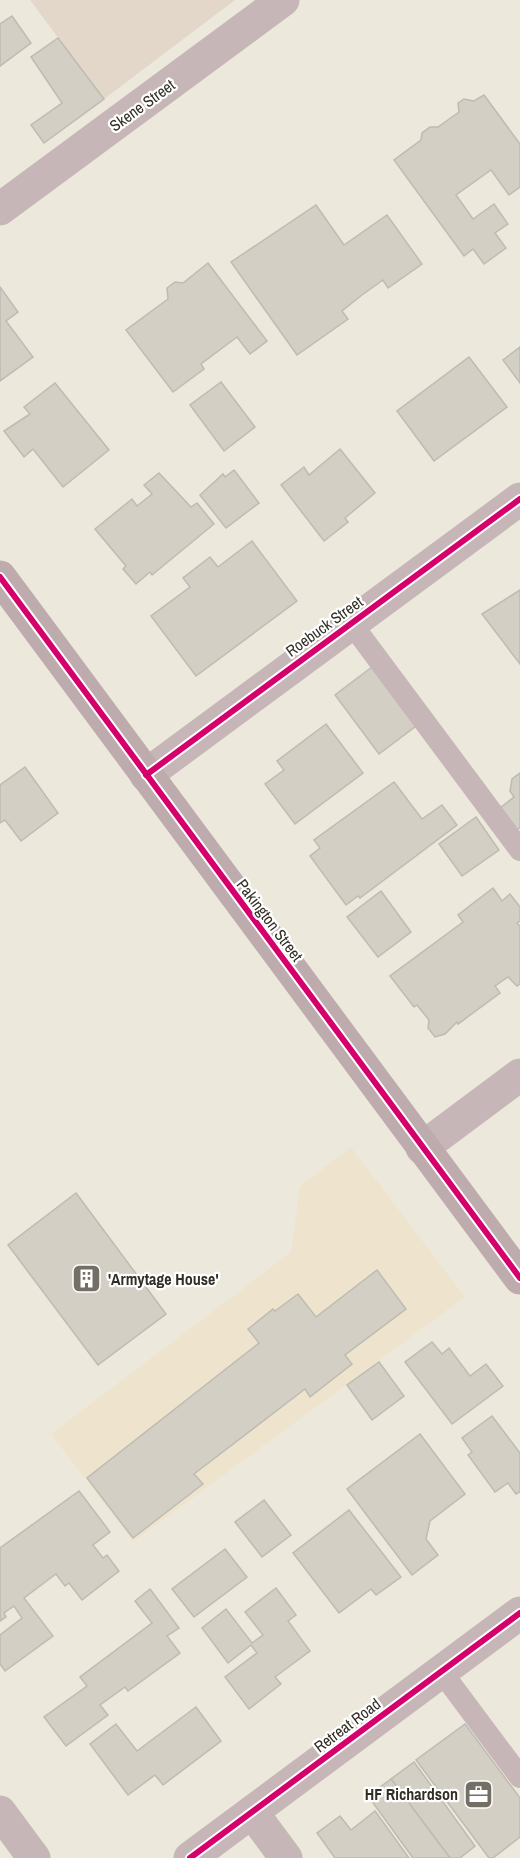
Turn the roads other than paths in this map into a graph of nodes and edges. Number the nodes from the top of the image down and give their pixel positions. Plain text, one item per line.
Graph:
1 (283, 0) edge
2 (0, 209) edge
3 (520, 499) edge
4 (0, 577) edge
5 (351, 623) junction
6 (146, 775) junction
7 (520, 850) edge
8 (520, 1075) edge
9 (422, 1148) junction
10 (520, 1278) edge
11 (520, 1613) edge
12 (441, 1671) junction
13 (520, 1777) edge
14 (0, 1812) edge
15 (252, 1812) junction
16 (34, 1858) edge
17 (190, 1858) edge
18 (286, 1858) edge

1 - 2 street, Skene Street
3 - 5 street, Roebuck Street
4 - 6 street, Pakington Street
5 - 6 street, Roebuck Street
5 - 7 lane
6 - 9 street, Pakington Street
8 - 9 street
9 - 10 street, Pakington Street
11 - 12 street, Retreat Road
12 - 13 lane
12 - 15 street, Retreat Road
14 - 16 street
15 - 17 street, Retreat Road
15 - 18 street

